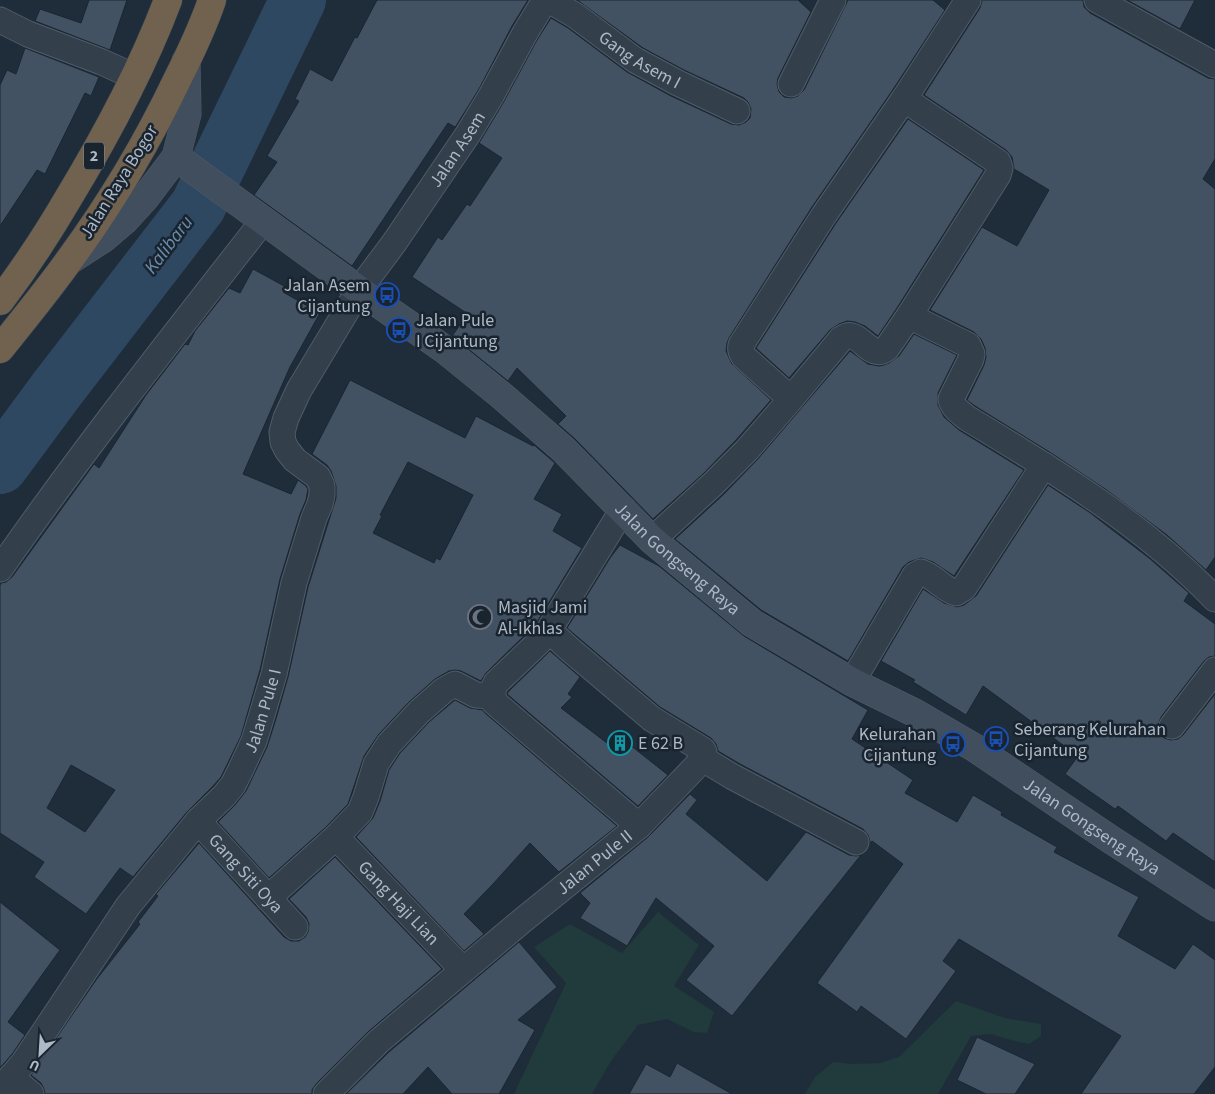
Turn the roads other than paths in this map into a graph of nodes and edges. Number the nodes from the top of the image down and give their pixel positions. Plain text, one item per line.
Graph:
1 (168, 0) edge
2 (212, 0) edge
3 (547, 0) edge
4 (833, 0) edge
5 (968, 0) edge
6 (1097, 0) edge
7 (0, 20) edge
8 (186, 61) junction
9 (1215, 65) edge
10 (135, 77) junction
11 (791, 84) dead end
12 (904, 99) junction
13 (737, 111) dead end
14 (185, 164) junction
15 (263, 221) junction
16 (70, 260) junction
17 (359, 290) junction
18 (0, 301) edge
19 (909, 316) junction
20 (0, 349) edge
21 (791, 399) junction
22 (1044, 465) junction
23 (623, 509) junction
24 (652, 540) junction
25 (0, 569) edge
26 (1215, 599) edge
27 (548, 630) junction
28 (1215, 670) edge
29 (852, 682) junction
30 (493, 699) junction
31 (1172, 726) dead end
32 (703, 759) junction
33 (198, 821) junction
34 (639, 826) junction
35 (336, 837) junction
36 (856, 842) dead end
37 (268, 898) junction
38 (1215, 908) edge
39 (294, 927) dead end
40 (462, 970) junction
41 (5, 1084) edge
42 (31, 1094) edge
43 (326, 1094) edge

1 - 10 highway, Jalan Raya Bogor / 2
2 - 8 highway, Jalan Raya Bogor / 2
3 - 13 street, Gang Asem I
3 - 17 street, Jalan Asem
4 - 11 street
5 - 12 street
6 - 9 street
7 - 10 street
8 - 14 street
8 - 16 highway, Jalan Raya Bogor / 2
10 - 18 highway, Jalan Raya Bogor / 2
12 - 19 street
12 - 21 street
14 - 15 street, Jalan Gongseng Raya
14 - 16 street
15 - 17 street, Jalan Gongseng Raya
15 - 25 street
16 - 20 highway, Jalan Raya Bogor / 2
17 - 23 street, Jalan Gongseng Raya
17 - 33 street, Jalan Pule I
19 - 21 street
19 - 22 street
21 - 24 street
22 - 26 street
22 - 29 street
23 - 24 street, Jalan Gongseng Raya
23 - 27 street
24 - 29 street, Jalan Gongseng Raya
27 - 30 street
27 - 32 street
28 - 31 street
29 - 38 street, Jalan Gongseng Raya
30 - 34 street
30 - 35 street
32 - 34 street, Jalan Pule II
32 - 36 street
33 - 37 street, Gang Siti Oya
33 - 41 street, Jalan Pule I
34 - 40 street, Jalan Pule II
35 - 37 street
35 - 40 street, Gang Haji Lian
37 - 39 street, Gang Siti Oya
40 - 43 street, Jalan Pule II
41 - 42 street

